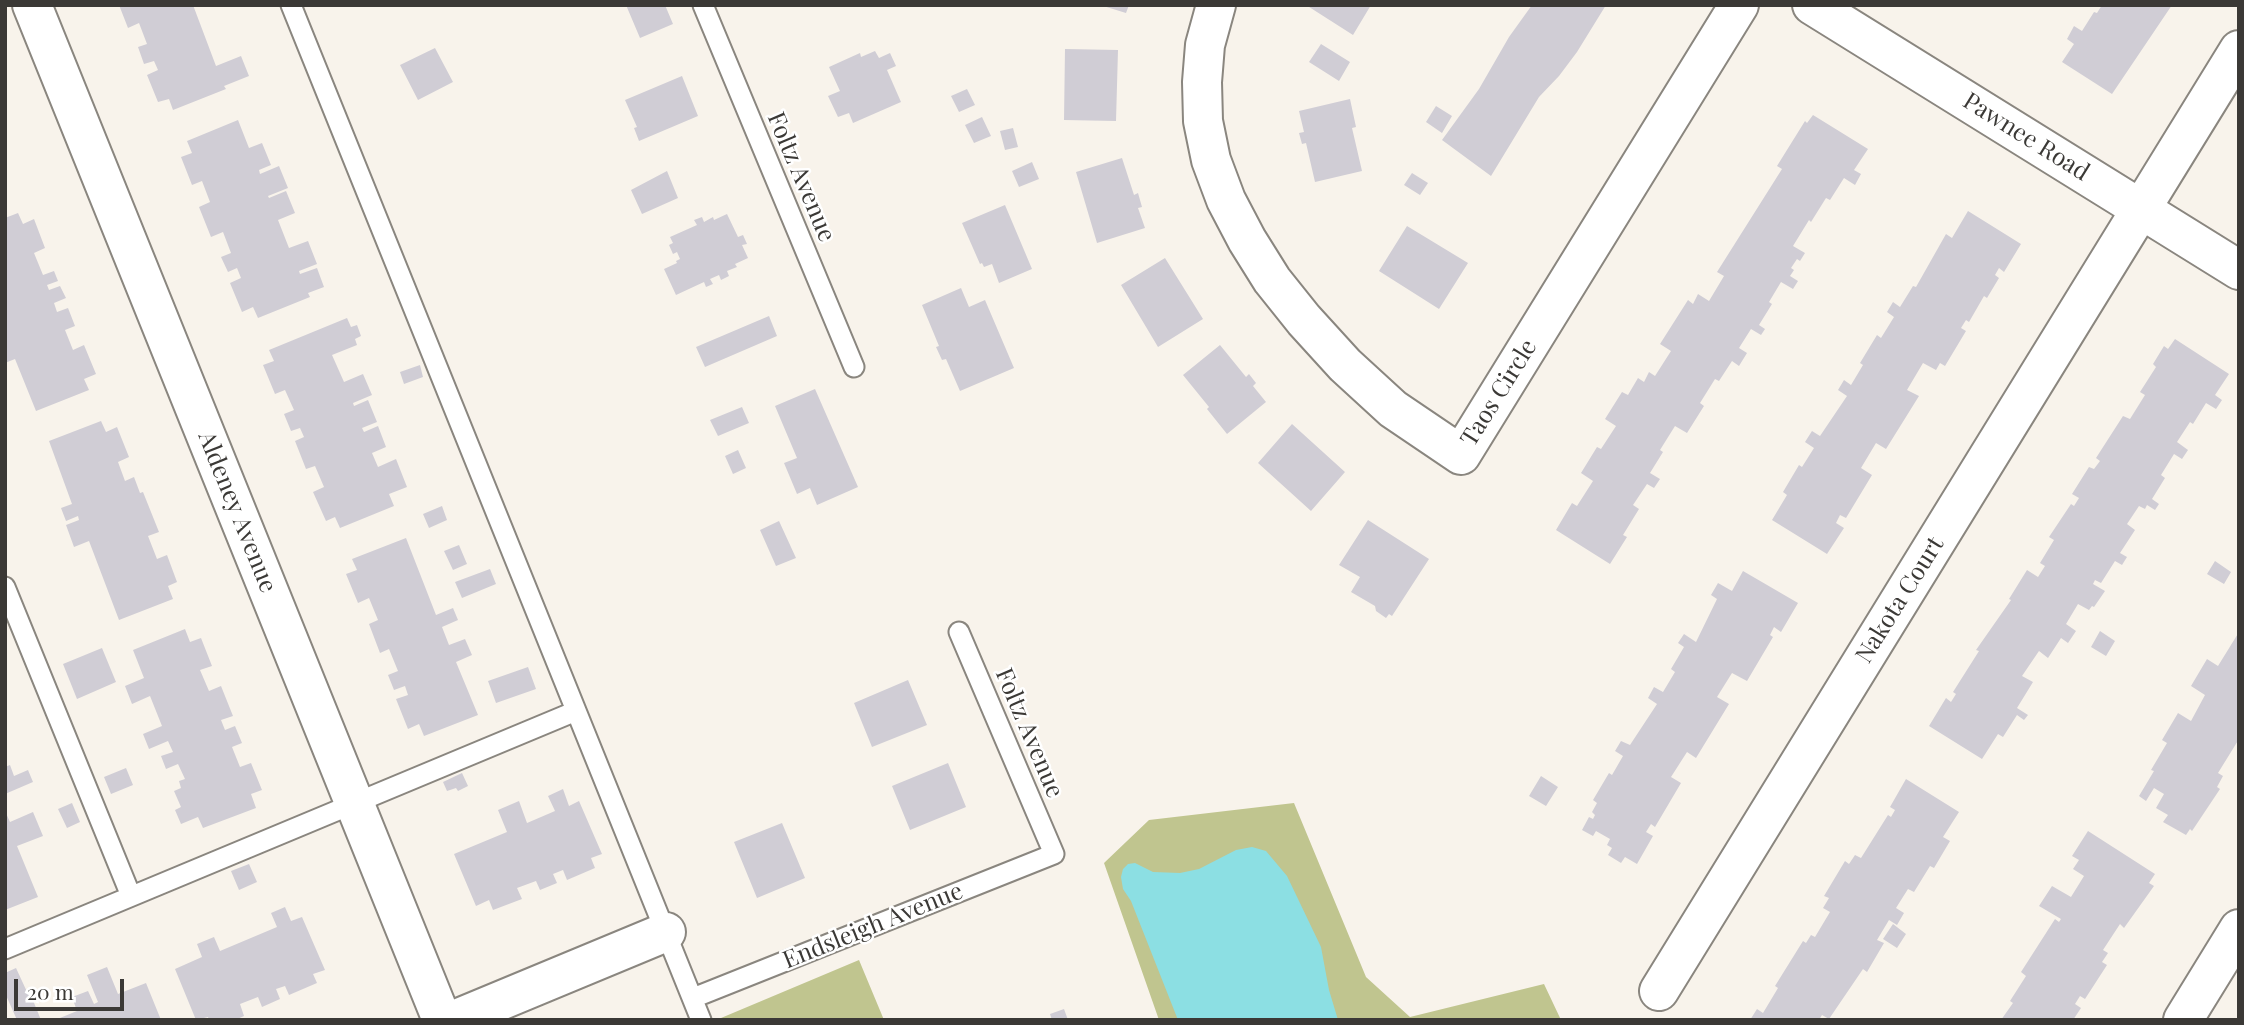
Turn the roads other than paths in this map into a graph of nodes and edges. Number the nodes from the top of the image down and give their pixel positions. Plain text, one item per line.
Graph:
1 (32, 5) edge
2 (291, 5) edge
3 (703, 5) edge
4 (1216, 5) edge
5 (1739, 5) edge
6 (1812, 5) edge
7 (2235, 65) edge
8 (2141, 209) junction
9 (2239, 270) edge
10 (854, 367) dead end
11 (5, 587) edge
12 (959, 632) dead end
13 (576, 711) junction
14 (355, 804) junction
15 (1054, 854) joint
16 (131, 897) junction
17 (2239, 929) edge
18 (666, 932) junction
19 (5, 949) edge
20 (1659, 991) dead end
21 (693, 998) junction
22 (442, 1020) edge
23 (454, 1020) edge
24 (701, 1020) edge
25 (2183, 1020) edge

1 - 14 street, Aldeney Avenue
2 - 13 lane
3 - 10 lane, Foltz Avenue
4 - 5 street, Taos Circle
6 - 8 street, Pawnee Road
7 - 8 street, Nakota Court
8 - 9 street, Pawnee Road
8 - 20 street, Nakota Court
11 - 16 lane
12 - 15 lane, Foltz Avenue
13 - 14 lane
13 - 18 lane
14 - 16 lane
14 - 22 street, Aldeney Avenue
15 - 21 lane, Endsleigh Avenue
16 - 19 lane
17 - 25 street
18 - 21 lane
18 - 23 street
21 - 24 lane

